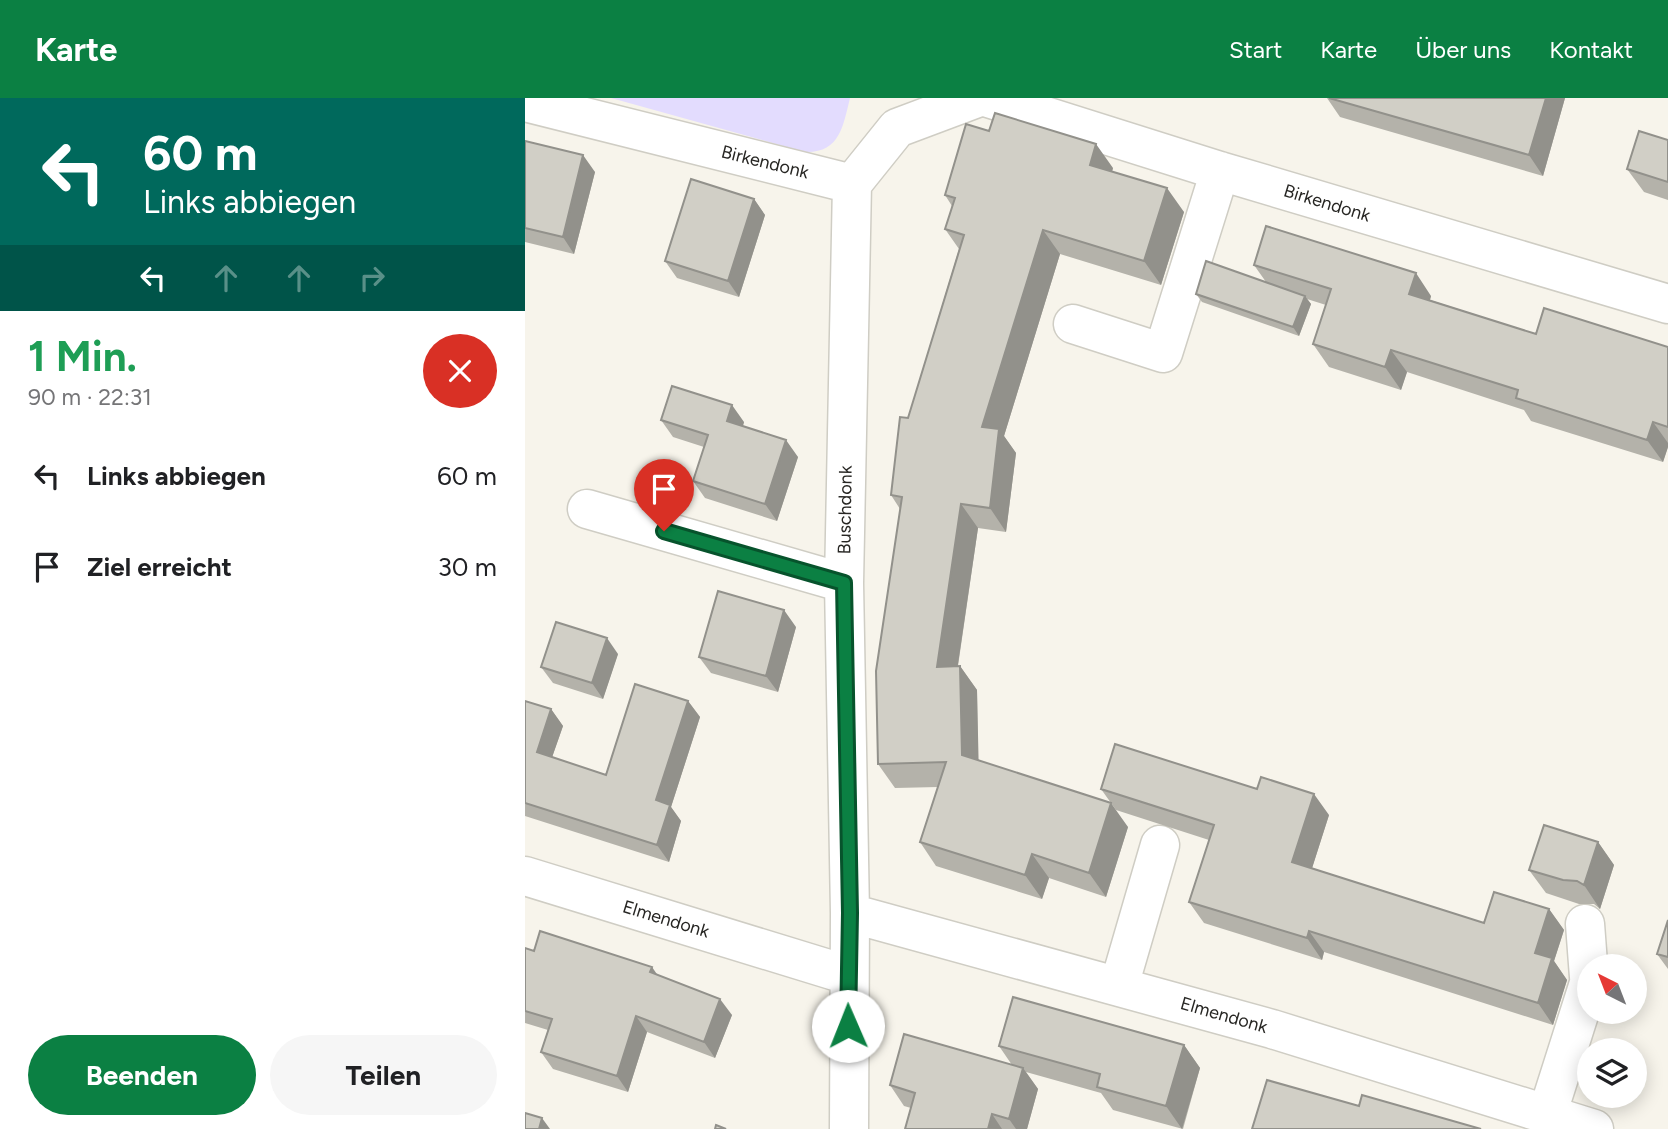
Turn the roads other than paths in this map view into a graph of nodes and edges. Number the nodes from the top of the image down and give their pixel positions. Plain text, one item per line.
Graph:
1 (977, 98) edge
2 (988, 98) edge
3 (525, 102) edge
4 (1220, 171) junction
5 (852, 184) junction
6 (1668, 304) edge
7 (1073, 324) dead end
8 (587, 509) dead end
9 (844, 583) junction
10 (1148, 843) dead end
11 (525, 876) edge
12 (850, 913) junction
13 (1585, 924) dead end
14 (1587, 954) edge
15 (848, 975) junction
16 (1107, 983) junction
17 (1577, 1021) edge
18 (1548, 1112) junction
19 (849, 1129) edge
20 (1594, 1129) edge

1 - 5 street
2 - 4 street, Birkendonk
3 - 5 street, Birkendonk
4 - 6 street, Birkendonk
4 - 7 street
5 - 9 street, Buschdonk
8 - 9 street
9 - 12 street, Buschdonk
10 - 16 street
11 - 15 street, Elmendonk
12 - 15 street, Buschdonk
12 - 16 street, Elmendonk
13 - 14 street
15 - 19 street, Buschdonk
16 - 18 street, Elmendonk
17 - 18 street
18 - 20 street, Elmendonk

